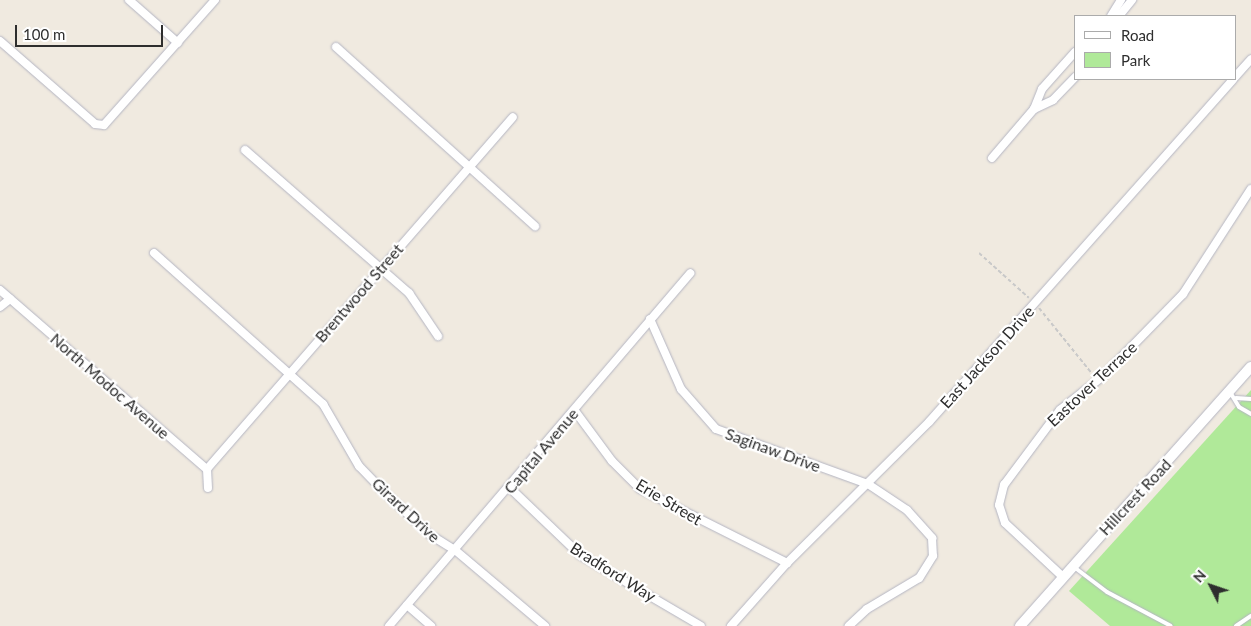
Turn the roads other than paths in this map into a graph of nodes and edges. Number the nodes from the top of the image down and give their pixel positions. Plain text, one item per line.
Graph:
1 (129, 0) edge
2 (215, 0) edge
3 (1121, 0) edge
4 (1132, 0) edge
5 (1112, 15) edge
6 (1120, 15) edge
7 (0, 41) edge
8 (178, 42) junction
9 (336, 47) dead end
10 (1074, 53) edge
11 (1251, 59) edge
12 (1236, 76) edge
13 (1074, 78) edge
14 (1232, 80) edge
15 (1034, 109) junction
16 (513, 117) dead end
17 (245, 150) dead end
18 (992, 158) dead end
19 (472, 164) junction
20 (1251, 188) edge
21 (535, 226) dead end
22 (154, 253) dead end
23 (380, 268) junction
24 (690, 273) dead end
25 (0, 290) edge
26 (10, 299) junction
27 (0, 307) edge
28 (650, 319) junction
29 (438, 336) dead end
30 (1251, 367) edge
31 (289, 374) junction
32 (1233, 395) junction
33 (1251, 399) edge
34 (575, 410) junction
35 (1251, 414) edge
36 (207, 469) junction
37 (868, 484) junction
38 (208, 488) dead end
39 (510, 488) junction
40 (455, 550) junction
41 (787, 563) junction
42 (1072, 566) junction
43 (1062, 577) junction
44 (407, 605) junction
45 (1251, 616) edge
46 (389, 626) edge
47 (431, 626) edge
48 (545, 626) edge
49 (701, 626) edge
50 (732, 626) edge
51 (849, 626) edge
52 (1020, 626) edge
53 (1171, 626) edge
54 (1236, 626) edge

1 - 8 street
2 - 8 street
3 - 5 street
4 - 6 street
7 - 8 street
9 - 19 street
10 - 15 street
11 - 12 street, East Jackson Drive
13 - 15 street
14 - 37 street, East Jackson Drive
15 - 18 street
16 - 19 street, Brentwood Street
17 - 23 street
19 - 21 street
19 - 23 street, Brentwood Street
20 - 43 street, Eastover Terrace
22 - 31 street, Girard Drive
23 - 29 street
23 - 31 street, Brentwood Street
24 - 28 street, Capital Avenue
25 - 26 street, North Modoc Avenue
26 - 27 street
26 - 36 street, North Modoc Avenue
28 - 34 street, Capital Avenue
28 - 37 street, Saginaw Drive
30 - 32 street, Hillcrest Road
31 - 36 street, Brentwood Street
31 - 40 street, Girard Drive
32 - 33 lane
32 - 35 lane
32 - 42 street, Hillcrest Road
34 - 39 street, Capital Avenue
34 - 41 street, Erie Street
36 - 38 street
37 - 41 street, East Jackson Drive
37 - 51 street, Saginaw Drive
39 - 40 street, Capital Avenue
39 - 49 street, Bradford Way
40 - 44 street, Capital Avenue
40 - 48 street, Girard Drive
41 - 50 street, East Jackson Drive
42 - 43 street, Hillcrest Road
42 - 53 lane
43 - 52 street, Hillcrest Road
44 - 46 street, Capital Avenue
44 - 47 street
45 - 54 lane

